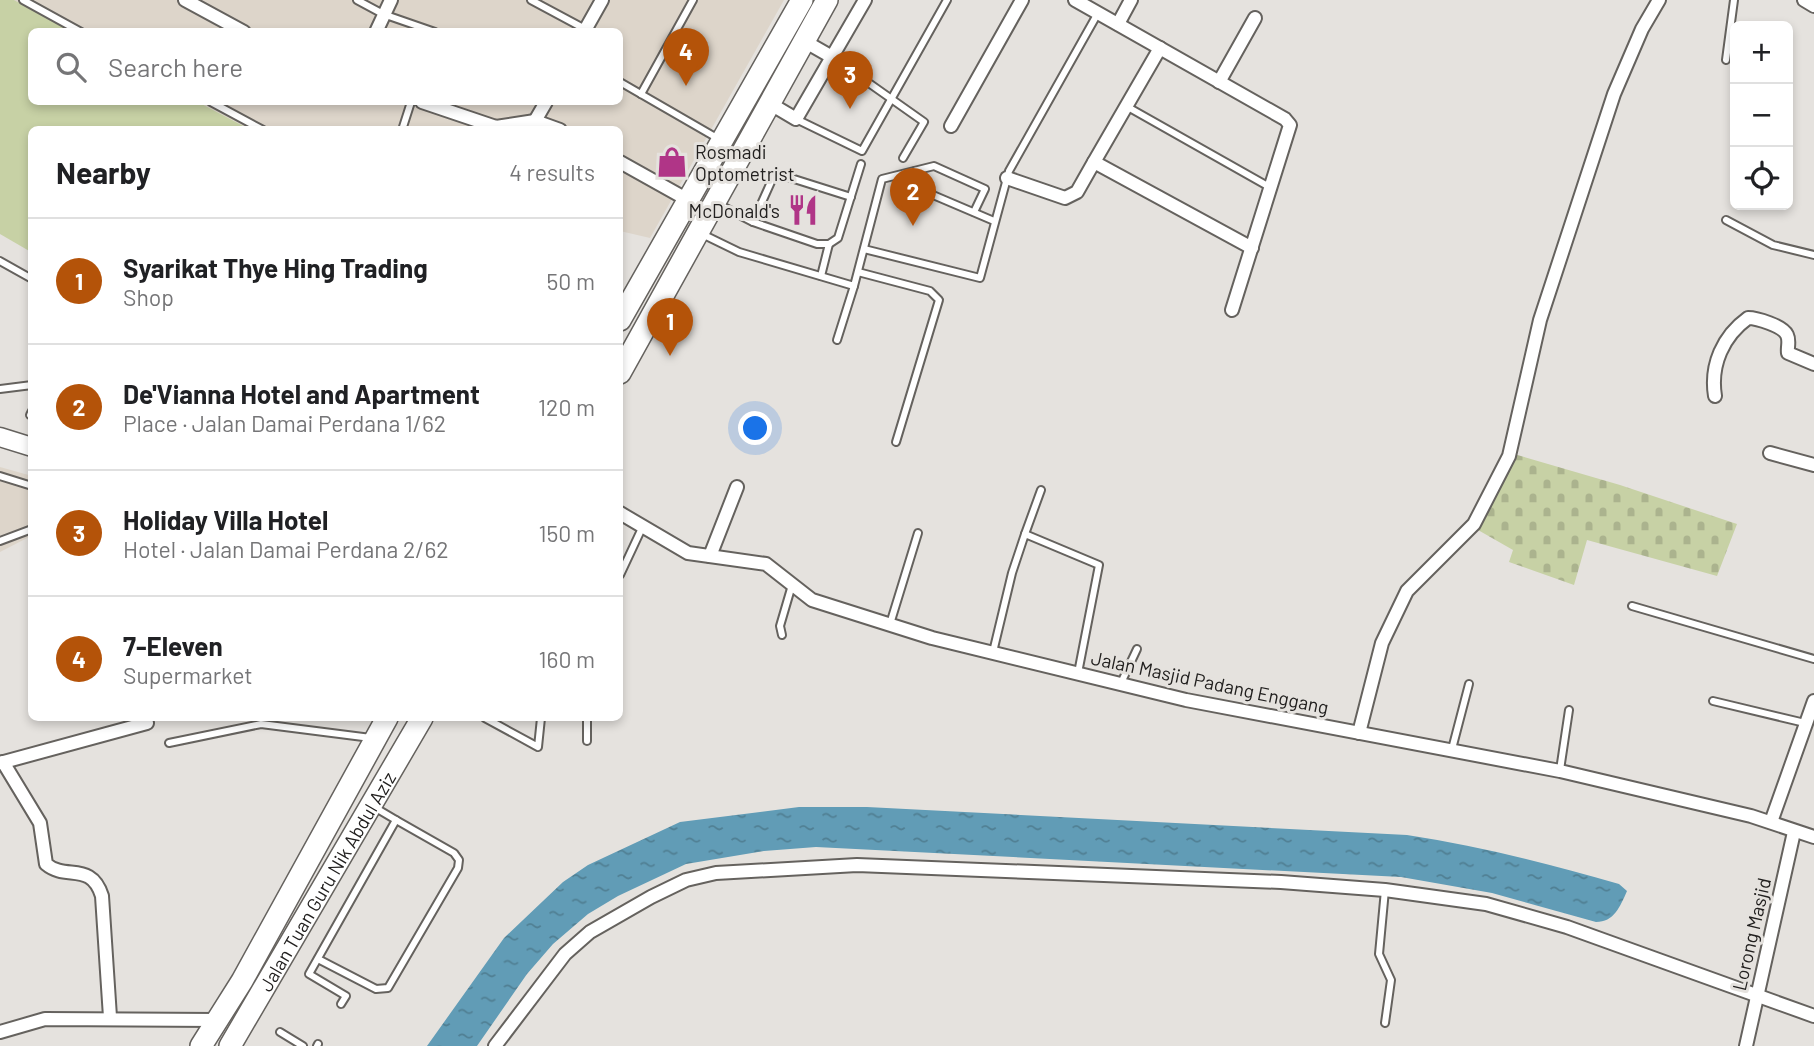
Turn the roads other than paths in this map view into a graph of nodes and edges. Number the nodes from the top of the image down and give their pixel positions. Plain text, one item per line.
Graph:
1 (23, 0) edge
2 (185, 0) edge
3 (357, 0) edge
4 (391, 0) edge
5 (531, 0) edge
6 (602, 0) edge
7 (693, 0) edge
8 (803, 0) edge
9 (828, 0) edge
10 (864, 0) edge
11 (947, 0) edge
12 (1022, 0) edge
13 (1075, 0) edge
14 (1131, 0) edge
15 (1659, 0) edge
16 (1734, 0) edge
17 (1804, 0) edge
18 (206, 5) edge
19 (1814, 6) edge
20 (1098, 13) junction
21 (383, 14) junction
22 (1255, 18) dead end
23 (1118, 24) junction
24 (74, 28) edge
25 (239, 28) edge
26 (378, 28) edge
27 (423, 28) edge
28 (580, 28) edge
29 (587, 28) edge
30 (804, 41) junction
31 (1160, 48) junction
32 (832, 57) junction
33 (1726, 60) dead end
34 (1219, 82) junction
35 (623, 84) edge
36 (641, 94) junction
37 (891, 99) junction
38 (769, 103) junction
39 (217, 105) edge
40 (410, 105) edge
41 (431, 105) edge
42 (544, 105) edge
43 (1126, 106) junction
44 (796, 119) junction
45 (536, 121) junction
46 (256, 126) edge
47 (403, 126) edge
48 (493, 126) edge
49 (503, 126) edge
50 (550, 126) edge
51 (951, 126) dead end
52 (722, 141) junction
53 (903, 158) dead end
54 (1094, 162) junction
55 (623, 164) edge
56 (861, 164) dead end
57 (915, 171) junction
58 (1007, 178) junction
59 (1272, 188) junction
60 (851, 197) junction
61 (688, 200) junction
62 (714, 201) junction
63 (974, 212) junction
64 (1726, 220) dead end
65 (753, 222) junction
66 (993, 222) junction
67 (697, 232) junction
68 (829, 244) junction
69 (1252, 248) junction
70 (864, 249) junction
71 (1814, 255) edge
72 (0, 261) edge
73 (858, 272) junction
74 (821, 276) junction
75 (28, 277) edge
76 (854, 286) junction
77 (1232, 310) dead end
78 (623, 315) edge
79 (837, 340) dead end
80 (1814, 364) edge
81 (623, 365) edge
82 (28, 386) edge
83 (0, 389) edge
84 (1715, 396) dead end
85 (0, 437) edge
86 (896, 442) dead end
87 (28, 446) edge
88 (1770, 453) dead end
89 (1814, 465) edge
90 (0, 476) edge
91 (28, 485) edge
92 (737, 487) dead end
93 (1041, 490) dead end
94 (623, 515) edge
95 (642, 528) junction
96 (28, 530) edge
97 (918, 533) dead end
98 (1025, 534) junction
99 (0, 541) edge
100 (710, 556) junction
101 (623, 569) edge
102 (792, 585) junction
103 (1632, 606) dead end
104 (890, 625) junction
105 (782, 635) dead end
106 (1137, 649) dead end
107 (993, 652) junction
108 (1814, 659) edge
109 (1077, 673) junction
110 (1469, 684) dead end
111 (1120, 685) junction
112 (1713, 701) dead end
113 (1814, 701) edge
114 (1569, 710) dead end
115 (146, 721) edge
116 (385, 721) edge
117 (415, 721) edge
118 (420, 721) edge
119 (490, 721) edge
120 (541, 721) edge
121 (587, 721) edge
122 (1805, 723) junction
123 (1359, 733) junction
124 (376, 739) junction
125 (587, 741) dead end
126 (169, 743) dead end
127 (1452, 749) junction
128 (394, 762) junction
129 (1, 763) edge
130 (1560, 771) junction
131 (370, 805) junction
132 (396, 820) junction
133 (1771, 822) junction
134 (1794, 832) junction
135 (1814, 838) edge
136 (1385, 890) junction
137 (318, 959) junction
138 (1756, 998) junction
139 (341, 1004) dead end
140 (1814, 1016) edge
141 (110, 1017) junction
142 (217, 1020) junction
143 (1385, 1023) dead end
144 (0, 1032) edge
145 (280, 1032) dead end
146 (201, 1046) edge
147 (230, 1046) edge
148 (303, 1046) edge
149 (495, 1046) edge
150 (1746, 1046) edge

1 - 24 lane
2 - 18 street
3 - 21 lane
4 - 21 street
5 - 28 lane
6 - 29 street
7 - 36 lane
8 - 52 main road
9 - 30 main road
10 - 32 street
11 - 37 lane
12 - 51 street
13 - 20 street
14 - 23 street
15 - 123 street
16 - 33 lane
17 - 19 street
18 - 25 street
20 - 23 street
20 - 58 lane
21 - 26 street
21 - 27 lane
22 - 34 street
23 - 31 street
30 - 32 street
30 - 38 main road
31 - 34 street
31 - 43 street
32 - 37 lane
32 - 44 street
34 - 59 street
35 - 36 lane
36 - 52 lane
37 - 44 lane
37 - 53 lane
38 - 44 street
38 - 62 main road
39 - 46 lane
40 - 47 lane
41 - 48 street
42 - 45 street
43 - 54 street
43 - 59 lane
45 - 49 street
45 - 50 street
52 - 61 main road
54 - 58 street
54 - 69 street
55 - 61 street
56 - 60 lane
57 - 63 lane
57 - 63 lane
57 - 70 lane
58 - 66 lane
59 - 69 street
60 - 65 lane
60 - 68 lane
61 - 78 main road
62 - 65 lane
62 - 67 main road
63 - 66 lane
64 - 71 lane
65 - 68 lane
66 - 70 lane
67 - 74 lane
67 - 81 main road
68 - 74 lane
69 - 77 street
70 - 73 lane
72 - 75 lane
73 - 76 lane
73 - 86 lane
74 - 76 lane
76 - 79 lane
80 - 84 street
82 - 83 lane
85 - 87 main road
88 - 89 street
90 - 91 lane
92 - 100 street
93 - 98 lane
94 - 95 street, Jalan Masjid Padang Enggang
95 - 100 street, Jalan Masjid Padang Enggang
95 - 101 lane
96 - 99 lane
97 - 104 lane
98 - 107 lane
98 - 109 lane
100 - 102 street, Jalan Masjid Padang Enggang
102 - 104 street, Jalan Masjid Padang Enggang
102 - 105 lane
103 - 108 lane
104 - 107 street, Jalan Masjid Padang Enggang
106 - 111 lane
107 - 109 street, Jalan Masjid Padang Enggang
109 - 111 street, Jalan Masjid Padang Enggang
110 - 127 lane
111 - 123 street, Jalan Masjid Padang Enggang
112 - 122 lane
113 - 122 street
114 - 130 lane
115 - 129 street
116 - 124 main road, Jalan Tuan Guru Nik Abdul Aziz
117 - 128 main road
118 - 128 main road, Jalan Tuan Guru Nik Abdul Aziz
119 - 120 lane
121 - 125 lane
122 - 133 street
123 - 127 street, Jalan Masjid Padang Enggang
124 - 126 lane
124 - 142 main road, Jalan Tuan Guru Nik Abdul Aziz
127 - 130 street, Jalan Masjid Padang Enggang
128 - 131 main road, Jalan Tuan Guru Nik Abdul Aziz
129 - 141 street
130 - 133 street, Jalan Masjid Padang Enggang
131 - 132 lane
131 - 147 main road, Jalan Tuan Guru Nik Abdul Aziz
132 - 137 lane
132 - 137 lane
133 - 134 street, Jalan Masjid Padang Enggang
134 - 135 street, Jalan Masjid Padang Enggang
134 - 138 street, Lorong Masjid
136 - 138 street
136 - 143 lane
136 - 149 street
137 - 139 lane
138 - 140 street
138 - 150 street, Lorong Masjid
141 - 142 street
141 - 144 street
142 - 146 main road, Jalan Tuan Guru Nik Abdul Aziz
145 - 148 lane

